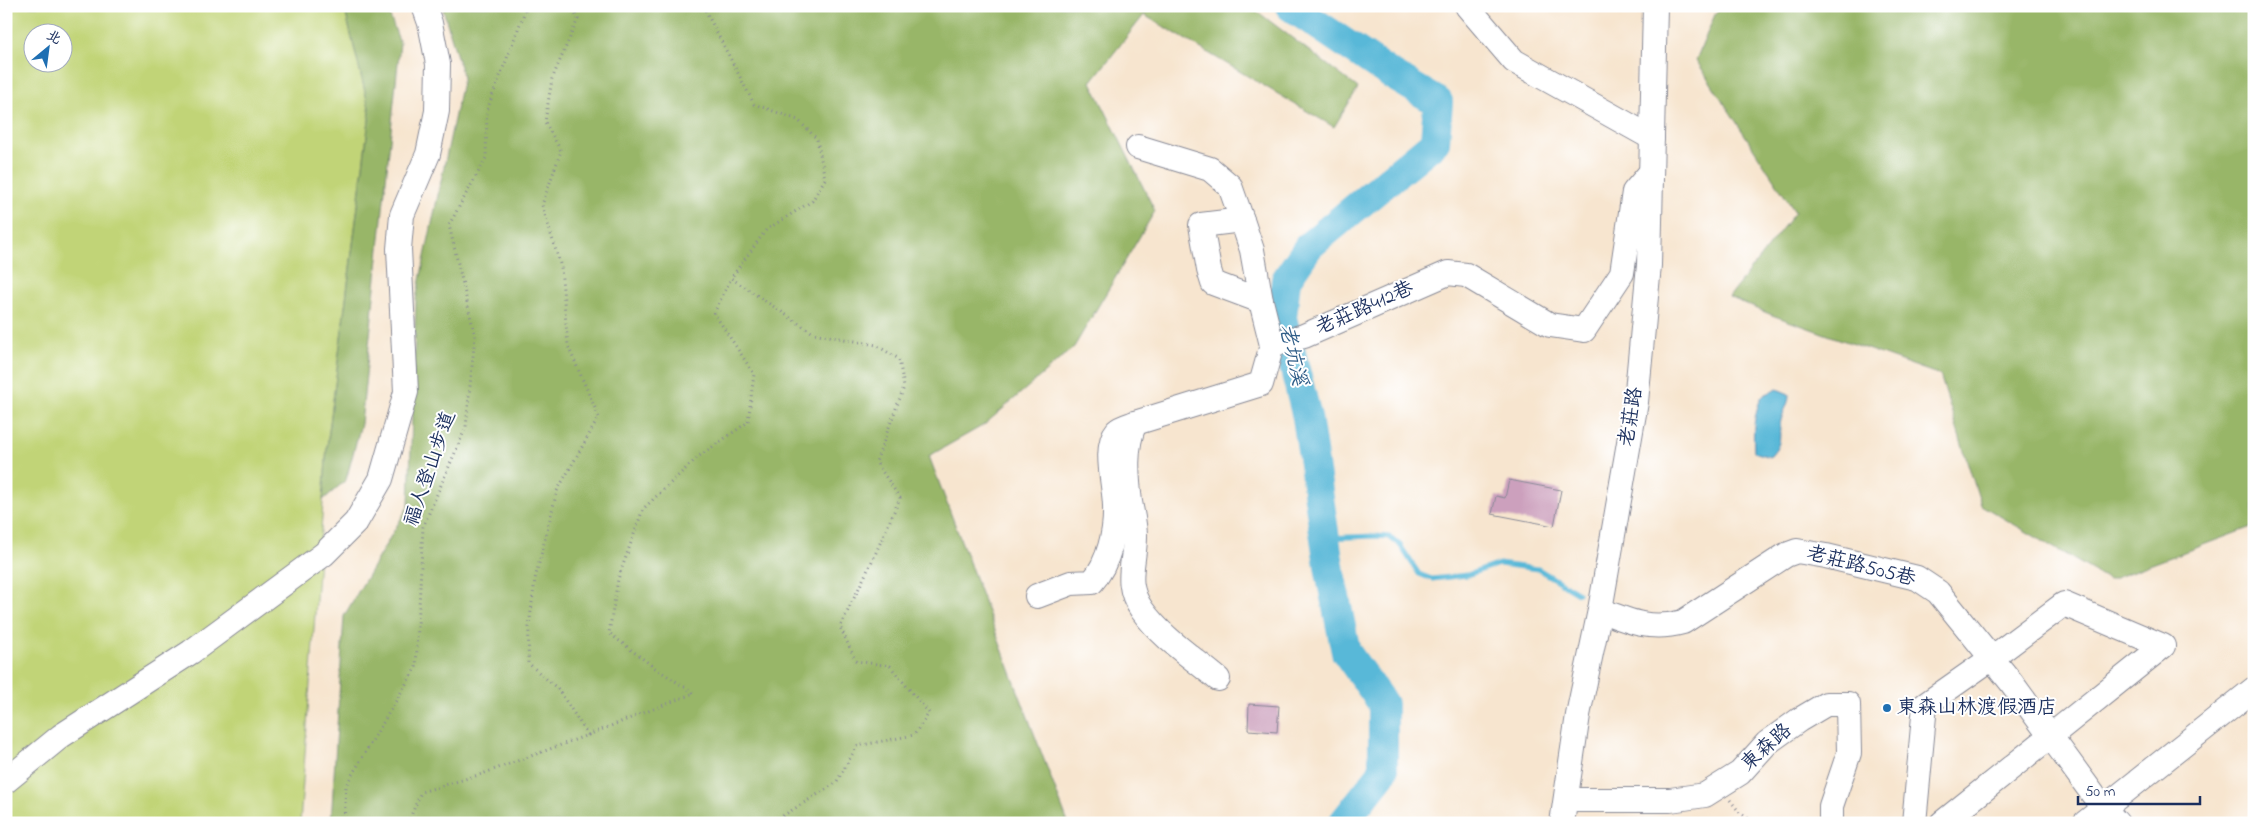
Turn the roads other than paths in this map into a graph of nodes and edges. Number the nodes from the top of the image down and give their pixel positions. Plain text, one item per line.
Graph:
1 (424, 6) edge
2 (1467, 6) edge
3 (1655, 6) edge
4 (1652, 138) junction
5 (1138, 147) dead end
6 (1651, 172) junction
7 (1242, 220) junction
8 (1261, 300) junction
9 (1272, 345) junction
10 (1135, 423) junction
11 (1037, 596) dead end
12 (1600, 610) junction
13 (1992, 658) junction
14 (1218, 679) dead end
15 (2254, 689) edge
16 (2052, 737) junction
17 (6, 781) edge
18 (1564, 811) edge
19 (2102, 818) edge
20 (1831, 823) edge
21 (1914, 823) edge
22 (1942, 823) edge

1 - 17 street
2 - 4 street
3 - 4 street, 老莊路
4 - 6 street, 老莊路
5 - 7 street
6 - 9 street, 老莊路412巷
6 - 12 street, 老莊路
7 - 8 street
7 - 8 street
8 - 9 street
9 - 10 street
10 - 11 street
10 - 14 street
12 - 13 street, 老莊路505巷
12 - 18 street, 老莊路
13 - 16 street, 老莊路505巷
13 - 16 street
13 - 21 street
15 - 19 street
16 - 19 street, 老莊路505巷
16 - 22 street
18 - 20 street, 東森路

